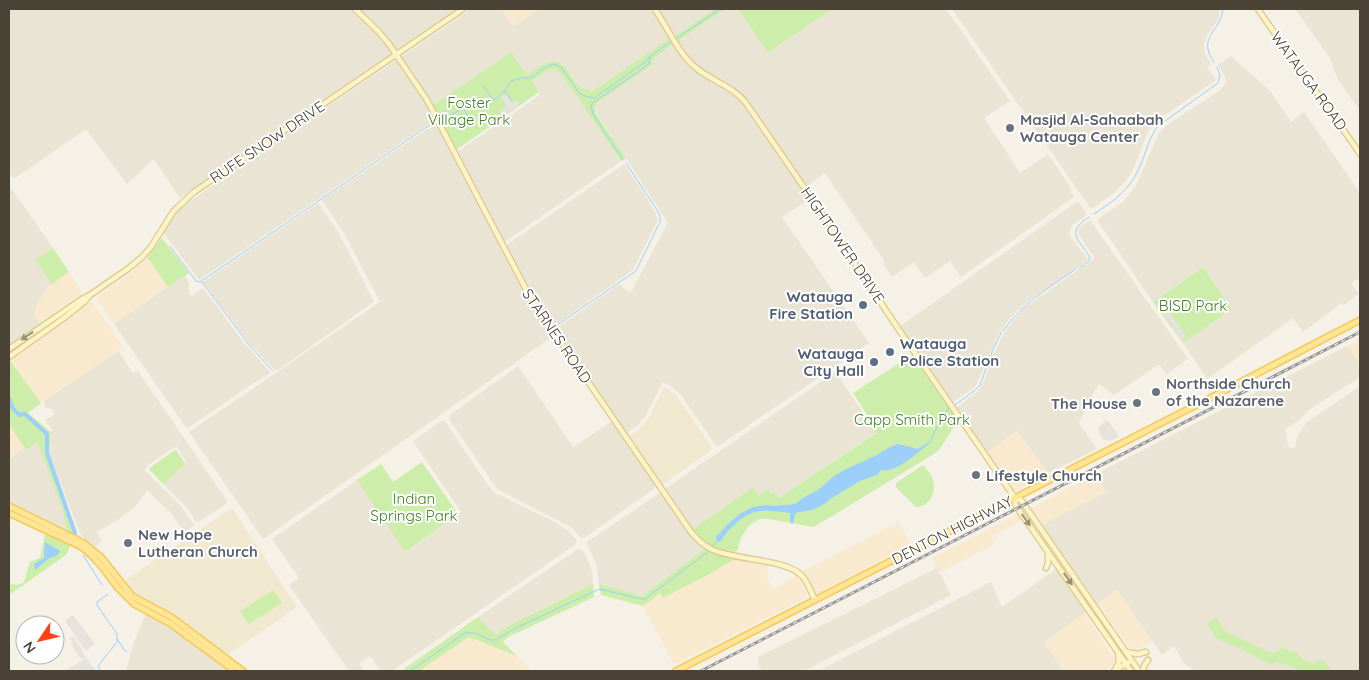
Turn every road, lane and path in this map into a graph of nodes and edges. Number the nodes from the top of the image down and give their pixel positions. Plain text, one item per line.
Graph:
1 (355, 9) edge
2 (463, 9) edge
3 (655, 9) edge
4 (1258, 9) edge
5 (396, 54) junction
6 (1360, 154) edge
7 (90, 296) junction
8 (1360, 320) edge
9 (45, 324) junction
10 (48, 330) junction
11 (9, 349) edge
12 (9, 357) edge
13 (1015, 498) junction
14 (9, 506) edge
15 (9, 513) edge
16 (1048, 551) junction
17 (1046, 568) dead end
18 (815, 600) junction
19 (1103, 625) junction
20 (1118, 652) junction
21 (1126, 652) junction
22 (1146, 652) dead end
23 (1132, 660) junction
24 (1148, 660) dead end
25 (1126, 664) junction
26 (1136, 666) junction
27 (235, 671) edge
28 (243, 671) edge
29 (676, 671) edge
30 (1114, 671) edge
31 (1129, 671) edge
32 (1139, 671) edge
33 (1143, 671) edge

1 - 5 main road, STARNES ROAD
2 - 5 main road, RUFE SNOW DRIVE
3 - 13 main road, HIGHTOWER DRIVE
4 - 6 main road, WATAUGA ROAD
5 - 7 main road, RUFE SNOW DRIVE
5 - 18 main road, STARNES ROAD
7 - 9 main road, RUFE SNOW DRIVE
7 - 10 main road, RUFE SNOW DRIVE
8 - 13 main road, DENTON HIGHWAY
9 - 10 main road
9 -> 11 main road, RUFE SNOW DRIVE
10 - 12 main road, RUFE SNOW DRIVE
13 -> 16 main road
13 - 18 main road, DENTON HIGHWAY
13 - 19 main road
14 - 28 main road
15 - 27 main road
16 - 17 main road
16 -> 19 main road
18 - 29 main road, DENTON HIGHWAY
19 - 20 main road
19 - 21 main road
20 - 25 main road
20 - 30 main road
21 - 22 main road
21 - 23 main road
23 - 25 main road
23 - 26 main road
24 - 33 main road
25 - 30 main road
25 - 31 main road
26 - 31 main road
26 - 32 main road

